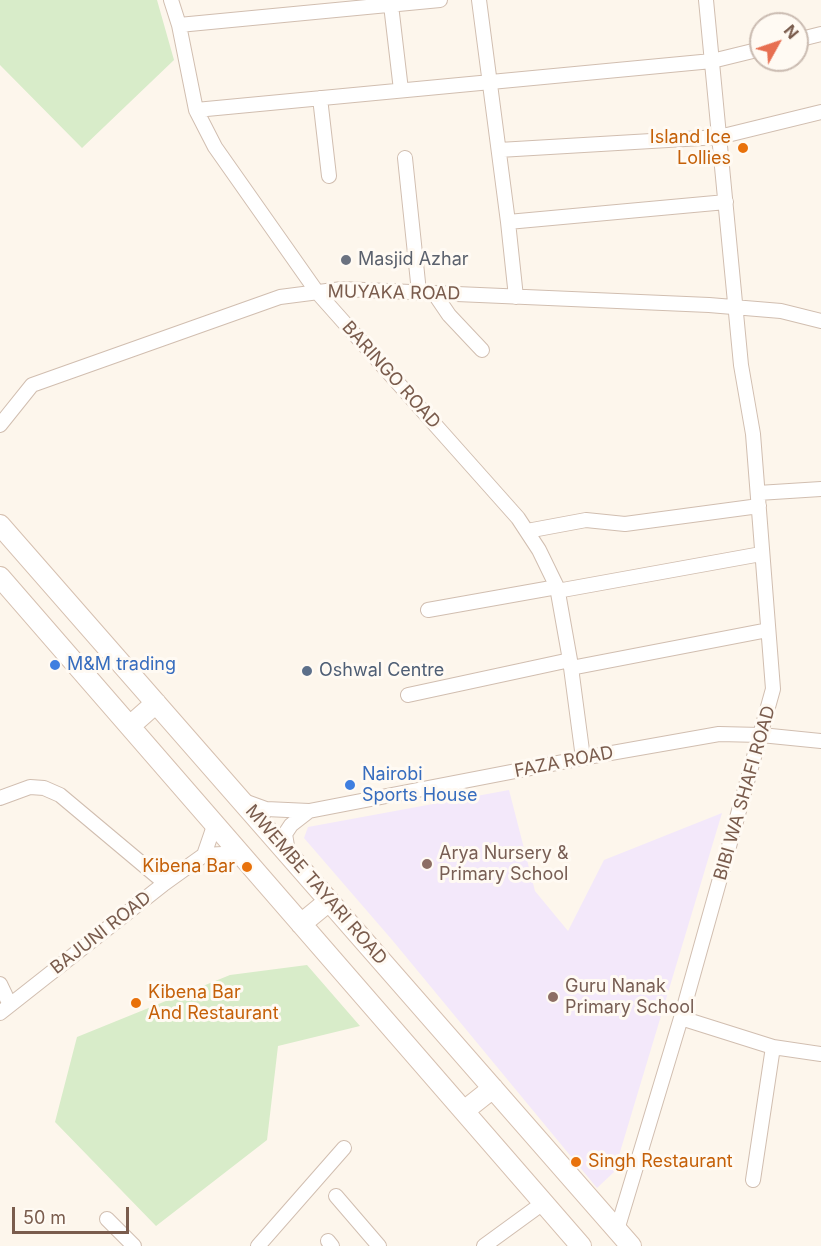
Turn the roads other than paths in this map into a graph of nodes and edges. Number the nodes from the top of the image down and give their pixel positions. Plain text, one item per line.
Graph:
1 (171, 0) edge
2 (440, 0) edge
3 (479, 0) edge
4 (706, 0) edge
5 (391, 5) junction
6 (179, 25) junction
7 (749, 52) edge
8 (712, 61) junction
9 (490, 82) junction
10 (402, 90) junction
11 (320, 98) junction
12 (196, 110) junction
13 (821, 112) edge
14 (719, 137) junction
15 (499, 150) junction
16 (405, 158) dead end
17 (329, 176) dead end
18 (726, 202) junction
19 (508, 222) junction
20 (317, 292) junction
21 (419, 292) junction
22 (434, 293) junction
23 (454, 294) junction
24 (516, 297) junction
25 (736, 307) junction
26 (449, 315) junction
27 (821, 321) edge
28 (482, 350) dead end
29 (1, 419) edge
30 (821, 489) edge
31 (758, 500) junction
32 (0, 525) edge
33 (527, 531) junction
34 (761, 554) junction
35 (0, 577) edge
36 (557, 589) junction
37 (428, 610) dead end
38 (768, 630) junction
39 (570, 664) junction
40 (408, 695) dead end
41 (156, 702) junction
42 (130, 726) junction
43 (761, 735) junction
44 (821, 741) edge
45 (583, 758) junction
46 (0, 798) edge
47 (241, 800) junction
48 (309, 811) junction
49 (215, 823) junction
50 (241, 854) junction
51 (288, 854) junction
52 (204, 855) junction
53 (165, 883) junction
54 (329, 901) junction
55 (301, 924) junction
56 (0, 984) edge
57 (5, 1009) edge
58 (681, 1018) junction
59 (773, 1047) junction
60 (821, 1054) edge
61 (493, 1088) junction
62 (464, 1111) junction
63 (344, 1148) dead end
64 (753, 1180) dead end
65 (336, 1196) dead end
66 (543, 1203) junction
67 (107, 1219) dead end
68 (617, 1230) junction
69 (134, 1246) edge
70 (258, 1246) edge
71 (379, 1246) edge
72 (484, 1246) edge
73 (581, 1246) edge
74 (631, 1246) edge

1 - 6 street, BARINGO ROAD
2 - 5 street
3 - 9 street
4 - 8 street, BIBI WA SHAFI ROAD
5 - 6 street
5 - 10 street
6 - 12 street, BARINGO ROAD
7 - 8 street
8 - 9 street
8 - 14 street, BIBI WA SHAFI ROAD
9 - 10 street
9 - 15 street
10 - 11 street
11 - 12 street
11 - 17 street
12 - 20 street, BARINGO ROAD
13 - 14 street
14 - 15 street
14 - 18 street, BIBI WA SHAFI ROAD
15 - 19 street
16 - 21 street
18 - 19 street
18 - 25 street, BIBI WA SHAFI ROAD
19 - 24 street
20 - 21 street, MUYAKA ROAD
20 - 29 street, MUYAKA ROAD
20 - 33 street, BARINGO ROAD
21 - 22 street, MUYAKA ROAD
22 - 23 street, MUYAKA ROAD
22 - 26 street
23 - 24 street, MUYAKA ROAD
23 - 26 street
24 - 25 street, MUYAKA ROAD
25 - 27 street, MUYAKA ROAD
25 - 31 street, BIBI WA SHAFI ROAD
26 - 28 street
30 - 31 street
31 - 33 street
31 - 34 street, BIBI WA SHAFI ROAD
32 - 41 street, MWEMBE TAYARI ROAD
33 - 36 street, BARINGO ROAD
34 - 36 street
34 - 38 street, BIBI WA SHAFI ROAD
35 - 42 street, MWEMBE TAYARI ROAD
36 - 37 street
36 - 39 street, BARINGO ROAD
38 - 39 street
38 - 43 street, BIBI WA SHAFI ROAD
39 - 40 street
39 - 45 street, BARINGO ROAD
41 - 42 street
41 - 47 street, MWEMBE TAYARI ROAD
42 - 49 street, MWEMBE TAYARI ROAD
43 - 44 street, FAZA ROAD
43 - 45 street, FAZA ROAD
43 - 58 street, BIBI WA SHAFI ROAD
45 - 48 street, FAZA ROAD
46 - 53 street
47 - 48 street, FAZA ROAD
47 - 51 street, MWEMBE TAYARI ROAD
48 - 51 street
49 - 50 street, MWEMBE TAYARI ROAD
49 - 52 street
50 - 52 street
50 - 55 street, MWEMBE TAYARI ROAD
51 - 54 street, MWEMBE TAYARI ROAD
52 - 53 street, BAJUNI ROAD
53 - 57 street, BAJUNI ROAD
54 - 55 street
54 - 61 street, MWEMBE TAYARI ROAD
55 - 62 street, MWEMBE TAYARI ROAD
56 - 57 street
58 - 59 street
58 - 68 street, BIBI WA SHAFI ROAD
59 - 60 street
59 - 64 street
61 - 62 street
61 - 68 street, MWEMBE TAYARI ROAD
62 - 66 street, MWEMBE TAYARI ROAD
63 - 70 street
65 - 71 street
66 - 72 street
66 - 73 street, MWEMBE TAYARI ROAD
67 - 69 street
68 - 74 street, MWEMBE TAYARI ROAD

